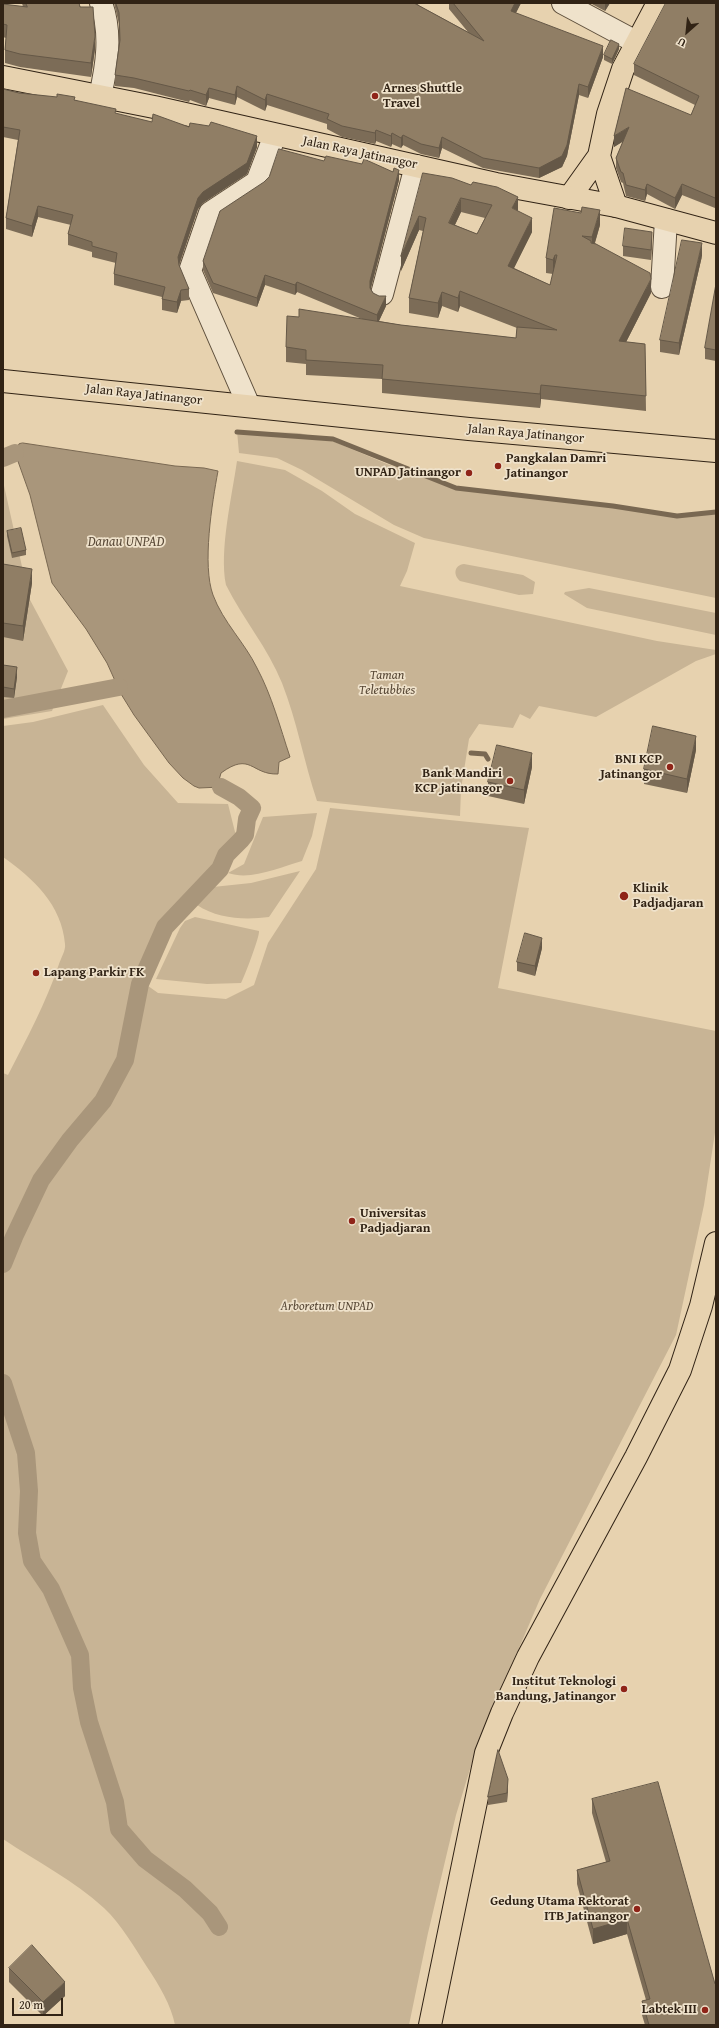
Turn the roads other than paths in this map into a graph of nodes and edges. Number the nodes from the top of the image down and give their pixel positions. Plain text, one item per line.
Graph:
1 (101, 3) edge
2 (563, 3) edge
3 (658, 3) edge
4 (636, 42) junction
5 (3, 77) edge
6 (100, 96) junction
7 (275, 135) junction
8 (599, 156) junction
9 (416, 166) junction
10 (569, 198) junction
11 (616, 206) junction
12 (666, 220) junction
13 (716, 232) edge
14 (662, 286) dead end
15 (382, 294) edge
16 (3, 381) edge
17 (249, 406) junction
18 (716, 451) edge
19 (716, 1243) edge
20 (430, 2025) edge

1 - 6 street
2 - 4 street
3 - 4 main road
4 - 8 main road
5 - 6 main road, Jalan Raya Jatinangor
6 - 7 main road, Jalan Raya Jatinangor
7 - 9 main road, Jalan Raya Jatinangor
7 - 17 street
8 - 10 main road
8 - 11 main road
9 - 10 main road, Jalan Raya Jatinangor
9 - 15 street
10 - 11 main road, Jalan Raya Jatinangor
11 - 12 main road, Jalan Raya Jatinangor
12 - 13 main road, Jalan Raya Jatinangor
12 - 14 street
16 - 17 main road, Jalan Raya Jatinangor
17 - 18 main road, Jalan Raya Jatinangor
19 - 20 main road

